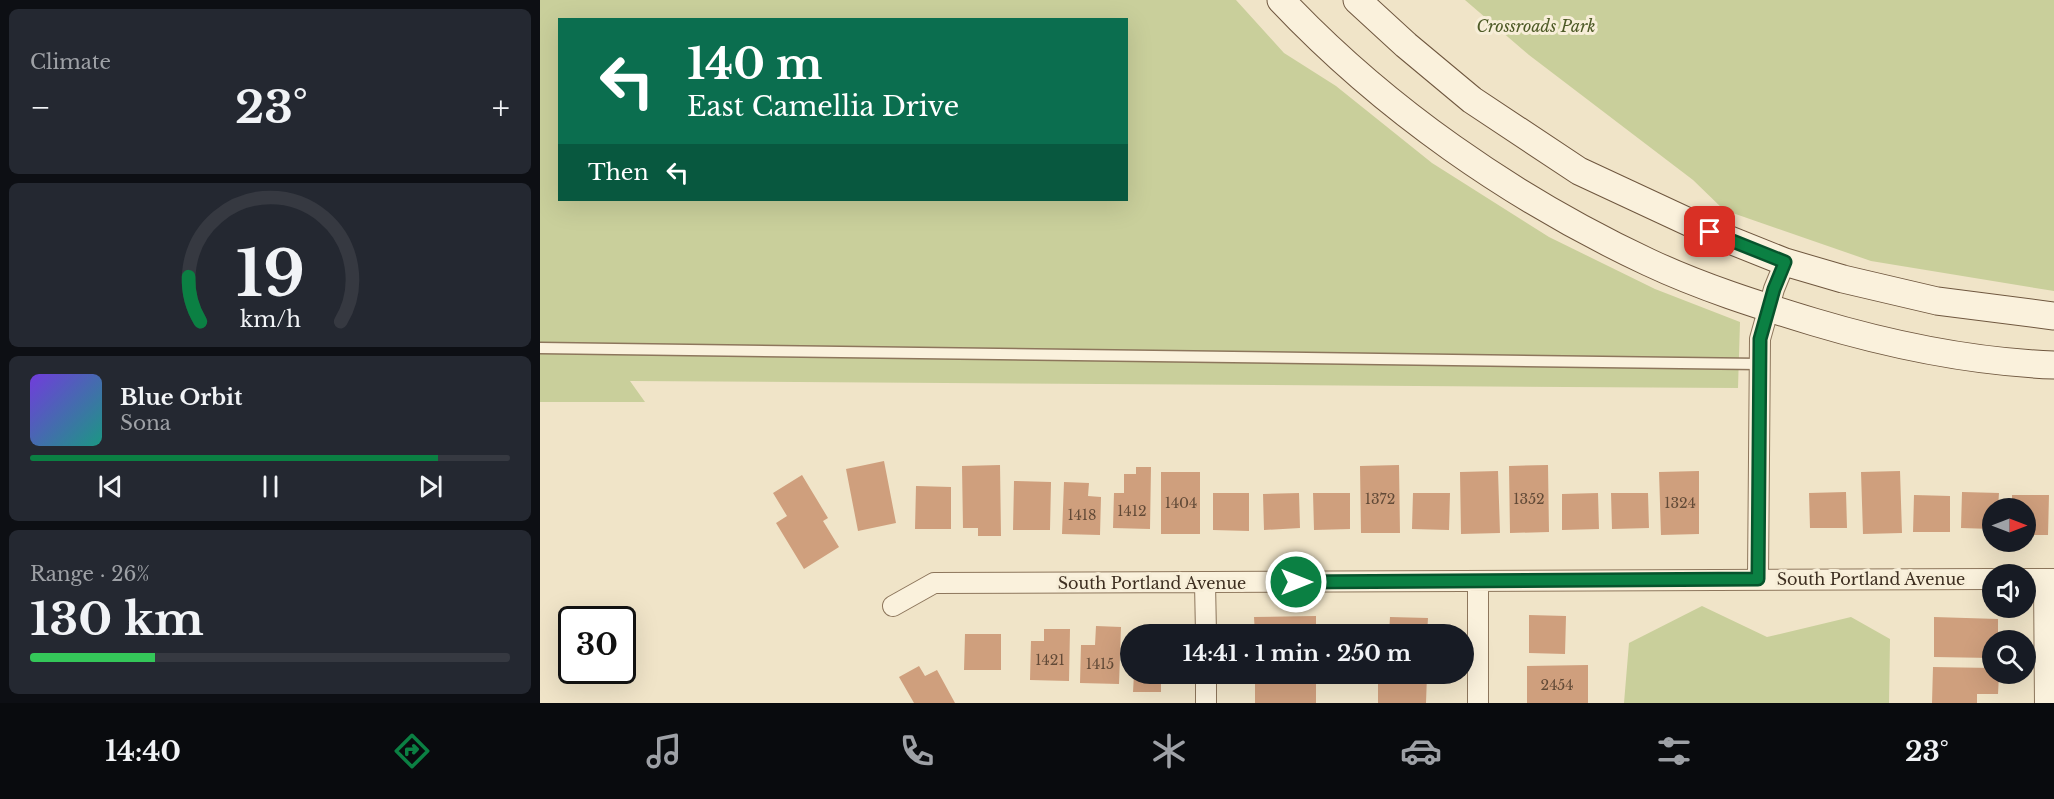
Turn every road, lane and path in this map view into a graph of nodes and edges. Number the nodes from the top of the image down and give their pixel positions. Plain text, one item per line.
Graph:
1 (1281, 0) edge
2 (1357, 0) edge
3 (1785, 262) junction
4 (1769, 309) junction
5 (2054, 316) edge
6 (540, 348) edge
7 (1759, 364) junction
8 (2054, 365) edge
9 (1758, 579) junction
10 (1982, 579) edge
11 (2041, 579) edge
12 (1478, 581) junction
13 (1205, 583) junction
14 (893, 606) dead end
15 (1206, 624) edge
16 (1206, 684) edge
17 (1206, 703) edge
18 (1478, 703) edge
19 (2045, 703) edge

1 - 4 main road
2 - 3 main road
3 - 4 street
3 - 5 main road
4 - 7 street
4 - 8 main road
6 - 7 lane
7 - 9 street
9 - 10 street, South Portland Avenue
9 - 12 street, South Portland Avenue
11 - 19 street
12 - 13 street, South Portland Avenue
12 - 18 street
13 - 14 street, South Portland Avenue
13 - 15 street
16 - 17 street

